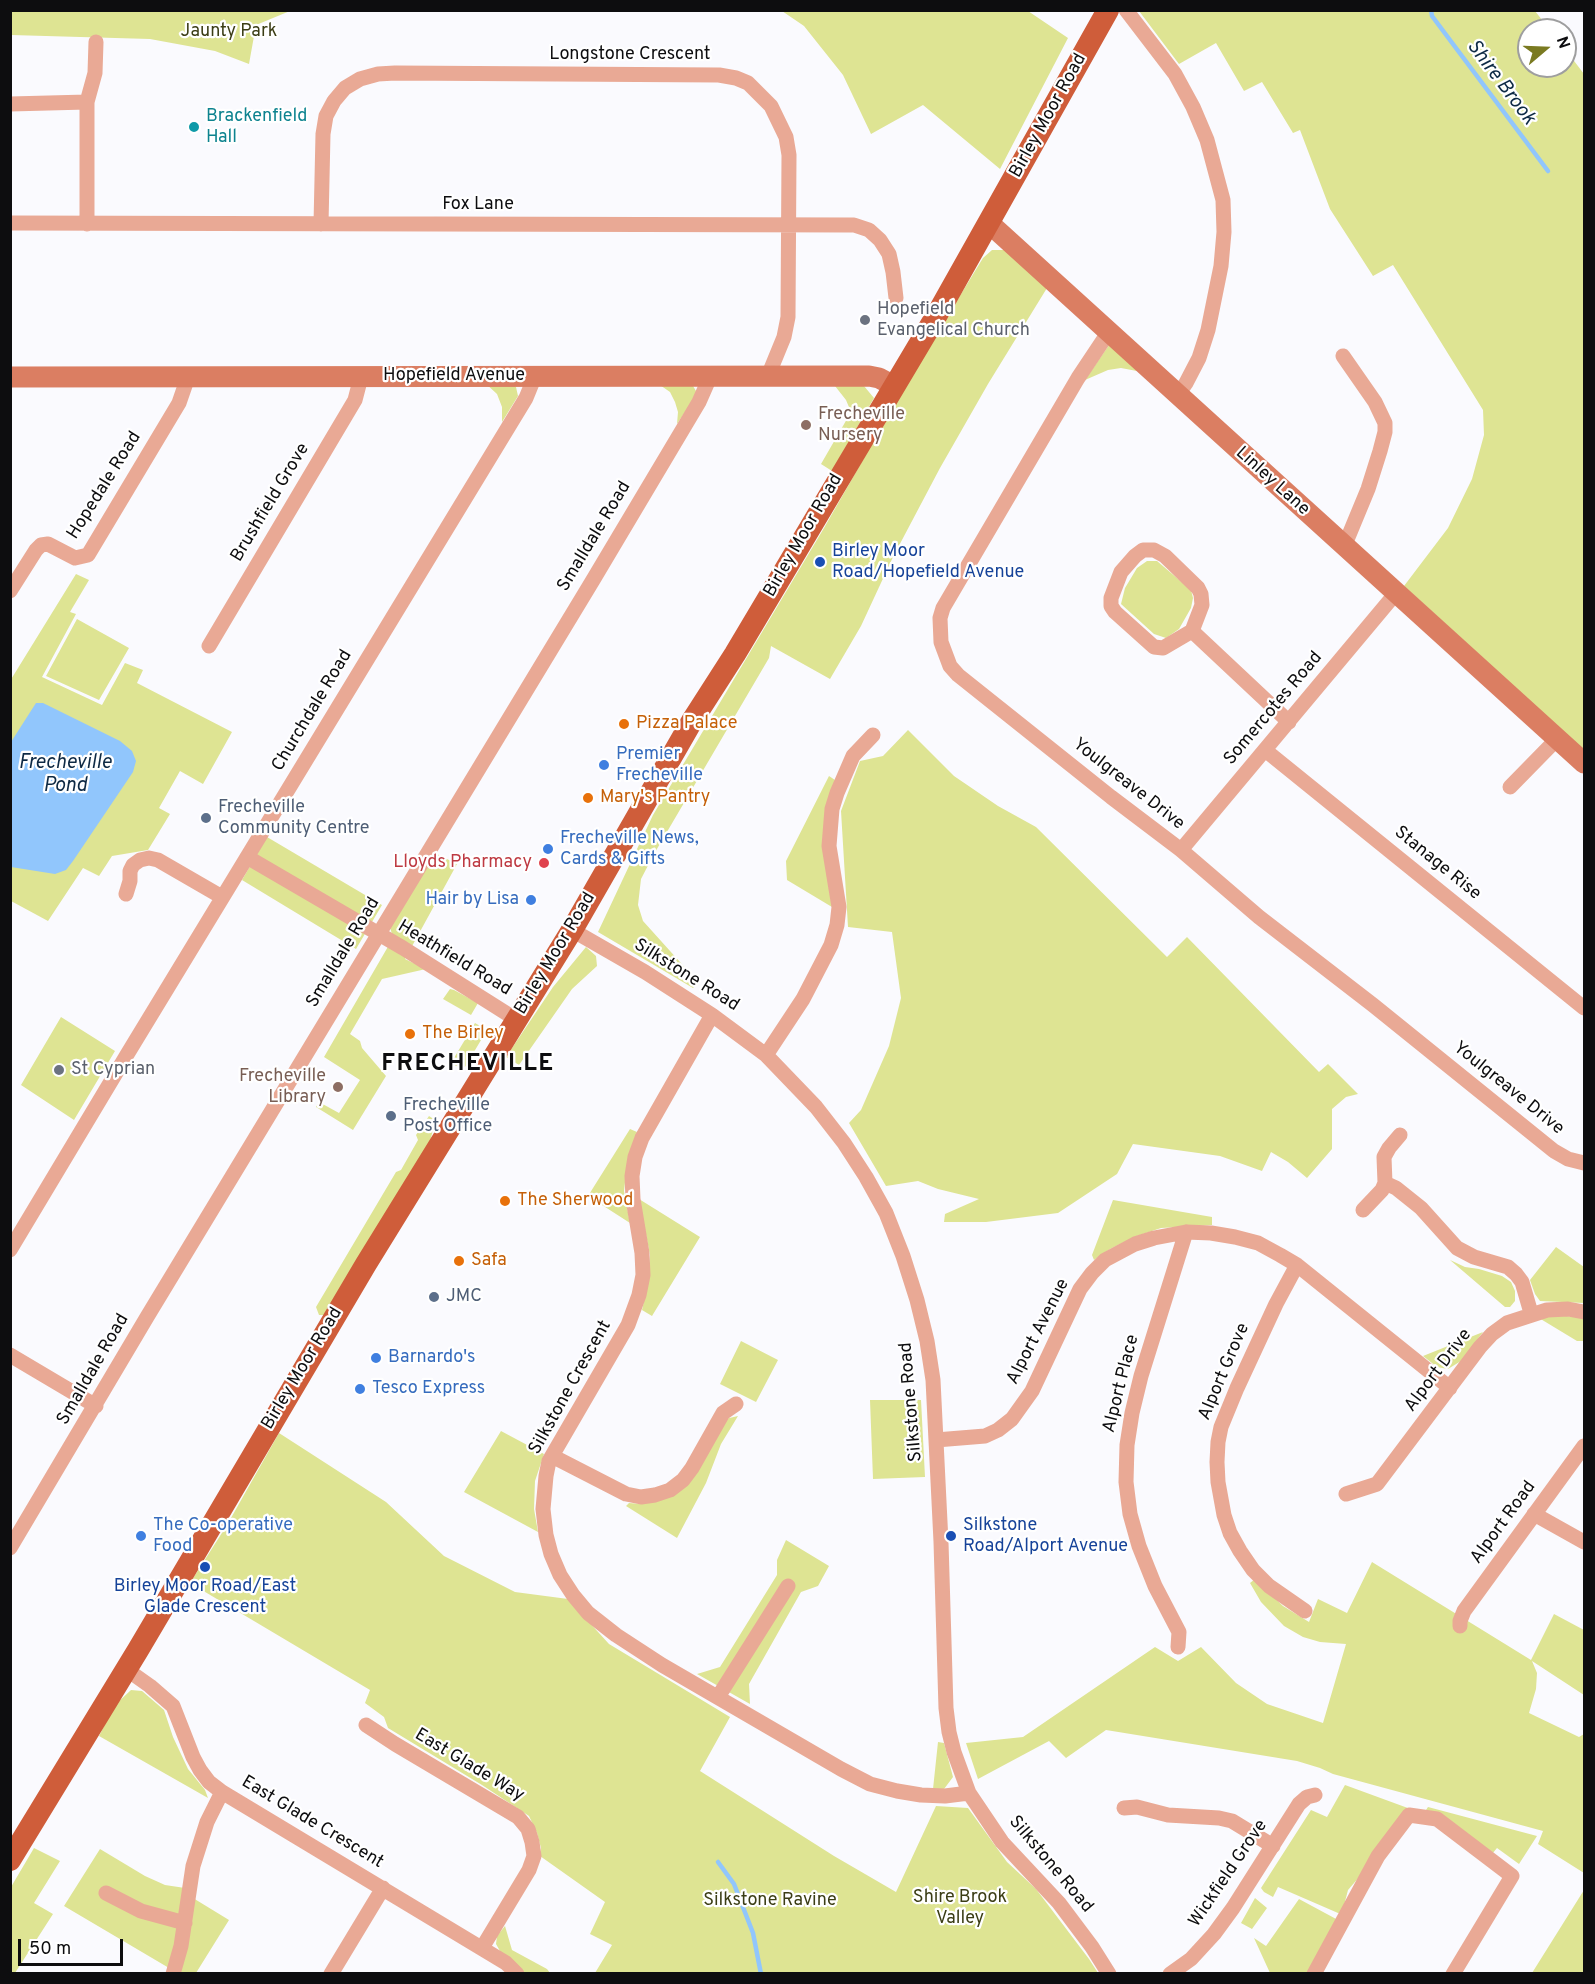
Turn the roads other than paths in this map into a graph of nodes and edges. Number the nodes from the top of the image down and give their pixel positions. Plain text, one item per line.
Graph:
1 (1108, 10) edge
2 (1126, 10) edge
3 (96, 42) dead end
4 (87, 102) junction
5 (10, 104) edge
6 (10, 224) edge
7 (87, 224) junction
8 (321, 224) junction
9 (989, 224) junction
10 (788, 225) junction
11 (896, 298) dead end
12 (1108, 333) junction
13 (1343, 356) dead end
14 (535, 376) junction
15 (768, 376) junction
16 (10, 377) edge
17 (188, 377) junction
18 (361, 377) junction
19 (710, 377) junction
20 (894, 386) junction
21 (1177, 396) junction
22 (1344, 547) junction
23 (10, 591) edge
24 (1396, 593) junction
25 (1192, 631) junction
26 (209, 646) dead end
27 (1289, 722) junction
28 (873, 735) dead end
29 (1557, 739) junction
30 (1265, 750) junction
31 (1584, 763) edge
32 (1510, 787) dead end
33 (1181, 850) junction
34 (247, 857) junction
35 (126, 894) dead end
36 (222, 897) junction
37 (572, 930) junction
38 (377, 935) junction
39 (1584, 1008) edge
40 (712, 1015) junction
41 (517, 1020) junction
42 (766, 1055) junction
43 (1400, 1135) dead end
44 (1584, 1163) edge
45 (1385, 1183) junction
46 (1363, 1210) dead end
47 (1186, 1232) junction
48 (10, 1250) edge
49 (1297, 1265) junction
50 (1584, 1312) edge
51 (1531, 1313) junction
52 (10, 1355) edge
53 (1450, 1388) junction
54 (736, 1404) dead end
55 (96, 1406) junction
56 (936, 1440) junction
57 (1584, 1446) edge
58 (552, 1456) junction
59 (1346, 1494) dead end
60 (1534, 1514) junction
61 (1584, 1542) edge
62 (10, 1548) edge
63 (788, 1586) dead end
64 (1305, 1611) dead end
65 (1460, 1626) dead end
66 (1178, 1647) dead end
67 (126, 1669) junction
68 (718, 1697) junction
69 (366, 1725) dead end
70 (222, 1792) junction
71 (969, 1793) junction
72 (1315, 1795) dead end
73 (1124, 1808) dead end
74 (1273, 1846) junction
75 (10, 1860) edge
76 (383, 1887) junction
77 (106, 1893) dead end
78 (185, 1923) junction
79 (482, 1948) junction
80 (173, 1974) edge
81 (331, 1974) edge
82 (517, 1974) edge
83 (1109, 1974) edge
84 (1170, 1974) edge
85 (1314, 1974) edge
86 (1454, 1974) edge

1 - 9 main road, Birley Moor Road
2 - 21 street
3 - 4 street
4 - 5 street
4 - 7 street
6 - 7 street, Fox Lane
7 - 8 street, Fox Lane
8 - 10 street, Fox Lane
8 - 10 street, Longstone Crescent
9 - 12 street, Linley Lane
9 - 20 main road, Birley Moor Road
10 - 11 street, Fox Lane
10 - 15 street, Longstone Crescent
12 - 21 street, Linley Lane
12 - 33 street, Youlgreave Drive
13 - 22 street
14 - 18 street, Hopefield Avenue
14 - 19 street, Hopefield Avenue
14 - 34 street, Churchdale Road
15 - 19 street, Hopefield Avenue
15 - 20 street, Hopefield Avenue
16 - 17 street, Hopefield Avenue
17 - 18 street, Hopefield Avenue
17 - 23 street, Hopedale Road
18 - 26 street, Brushfield Grove
19 - 38 street, Smalldale Road
20 - 37 main road, Birley Moor Road
21 - 22 street, Linley Lane
22 - 24 street, Linley Lane
24 - 27 street, Somercotes Road
24 - 29 street, Linley Lane
25 - 25 street
25 - 27 street
27 - 30 street, Somercotes Road
28 - 42 street
29 - 31 street, Linley Lane
29 - 32 street
30 - 33 street, Somercotes Road
30 - 39 street, Stanage Rise
33 - 44 street, Youlgreave Drive
34 - 36 street, Churchdale Road
34 - 38 street, Heathfield Road
35 - 36 street
36 - 48 street, Churchdale Road
37 - 40 street, Silkstone Road
37 - 41 main road, Birley Moor Road
38 - 41 street, Heathfield Road
38 - 55 street, Smalldale Road
40 - 42 street, Silkstone Road
40 - 58 street, Silkstone Crescent
41 - 67 main road, Birley Moor Road
42 - 56 street, Silkstone Road
43 - 45 street
45 - 46 street
45 - 51 street
47 - 49 street, Alport Avenue
47 - 56 street, Alport Avenue
47 - 66 street, Alport Place
49 - 53 street, Alport Avenue
49 - 64 street, Alport Grove
50 - 51 street, Alport Drive
51 - 53 street, Alport Drive
52 - 55 street
53 - 59 street, Alport Drive
54 - 58 street
55 - 62 street, Smalldale Road
56 - 71 street, Silkstone Road
57 - 60 street, Alport Road
58 - 68 street, Silkstone Crescent
60 - 61 street
60 - 65 street, Alport Road
63 - 68 street
67 - 70 street, East Glade Crescent
67 - 75 main road, Birley Moor Road
68 - 71 street, Silkstone Crescent
69 - 79 street, East Glade Way
70 - 76 street, East Glade Crescent
70 - 78 street
71 - 83 street, Silkstone Road
72 - 74 street, Wickfield Grove
73 - 74 street
74 - 84 street, Wickfield Grove
76 - 79 street, East Glade Crescent
76 - 81 street
77 - 78 street
78 - 80 street
79 - 82 street, East Glade Crescent
85 - 86 street

